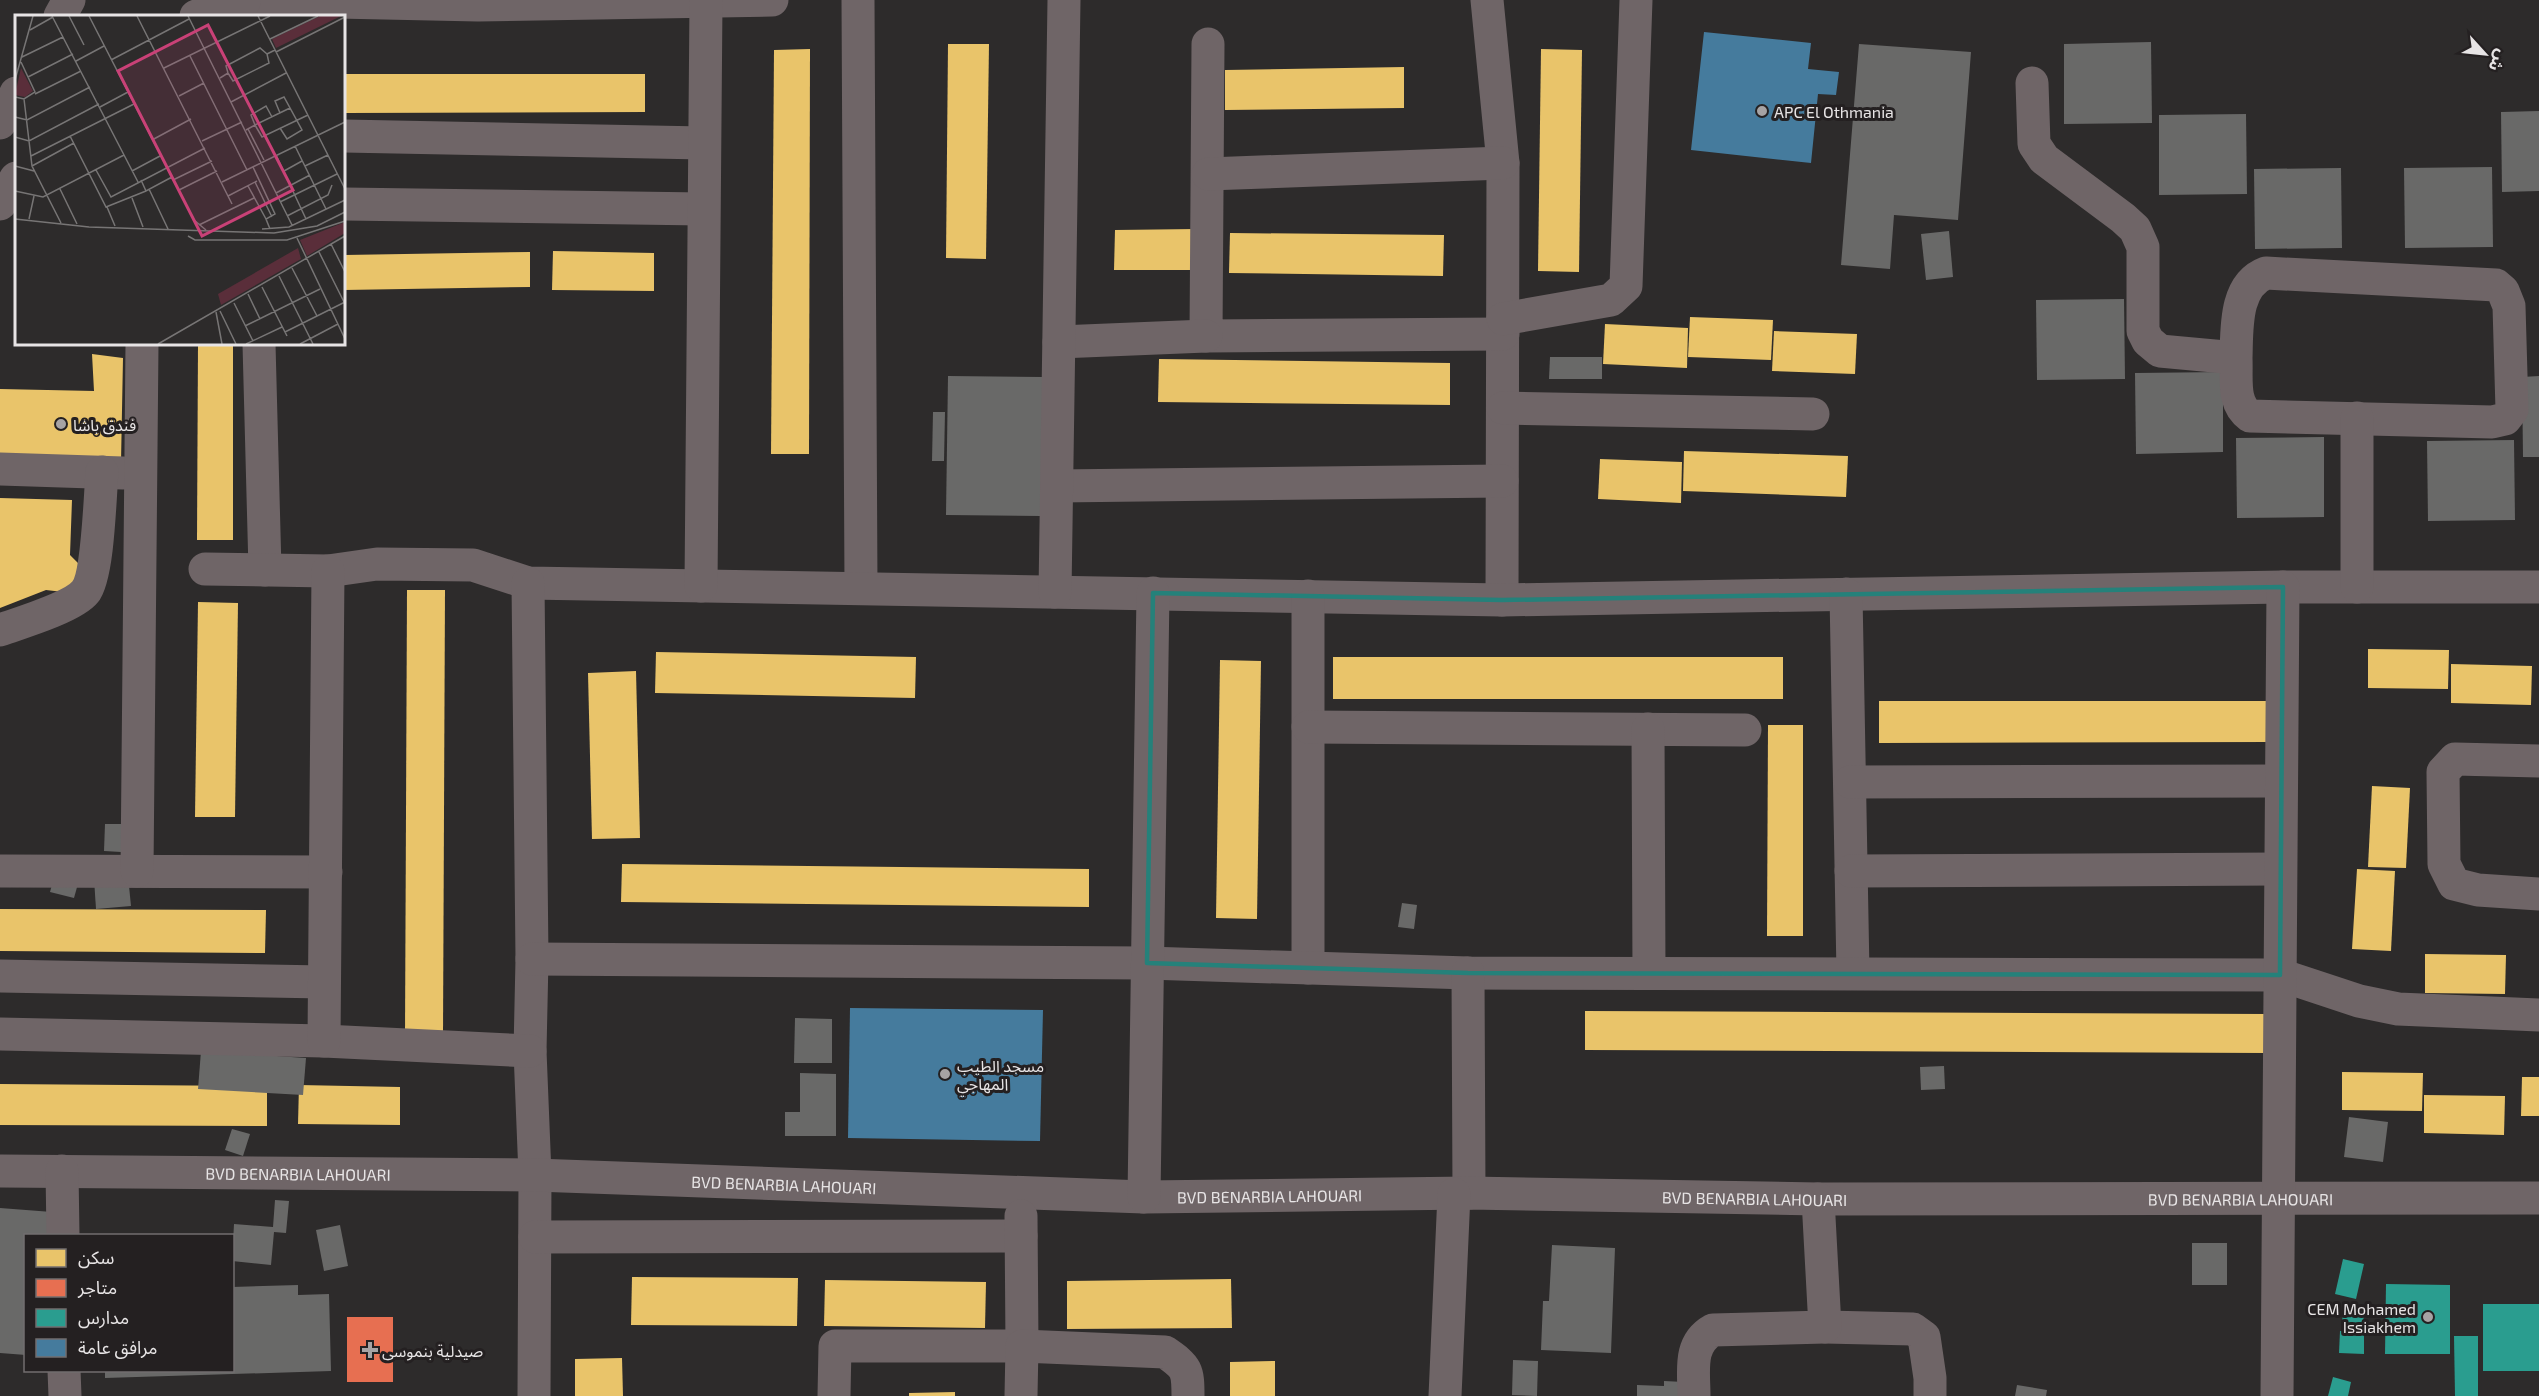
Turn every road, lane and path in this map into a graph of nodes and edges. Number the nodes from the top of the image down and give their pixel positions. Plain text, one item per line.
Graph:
1 (69, 0) edge
2 (772, 0) edge
3 (858, 0) edge
4 (1064, 0) edge
5 (1487, 0) edge
6 (1636, 0) edge
7 (242, 1) edge
8 (478, 2) edge
9 (706, 2) junction
10 (61, 15) edge
11 (199, 15) edge
12 (1208, 44) dead end
13 (2032, 83) dead end
14 (15, 95) edge
15 (15, 113) edge
16 (0, 124) edge
17 (345, 136) edge
18 (704, 143) junction
19 (1503, 163) junction
20 (1208, 174) junction
21 (15, 180) edge
22 (0, 204) edge
23 (345, 204) edge
24 (703, 209) junction
25 (1503, 326) junction
26 (1206, 336) junction
27 (1059, 342) junction
28 (142, 345) edge
29 (259, 345) edge
30 (2236, 358) junction
31 (1503, 408) junction
32 (1813, 414) dead end
33 (2357, 418) junction
34 (0, 469) edge
35 (102, 472) junction
36 (139, 474) junction
37 (1502, 481) junction
38 (1056, 486) junction
39 (205, 569) dead end
40 (265, 570) junction
41 (328, 571) junction
42 (528, 583) junction
43 (701, 585) junction
44 (2539, 586) edge
45 (2283, 587) junction
46 (2357, 587) junction
47 (861, 588) junction
48 (1055, 592) junction
49 (1153, 593) junction
50 (1846, 594) junction
51 (1308, 596) junction
52 (1502, 600) junction
53 (0, 630) edge
54 (1308, 727) junction
55 (1648, 729) junction
56 (1744, 730) dead end
57 (2539, 761) edge
58 (2281, 781) junction
59 (1850, 782) junction
60 (2280, 869) junction
61 (0, 871) edge
62 (1851, 871) junction
63 (137, 872) junction
64 (326, 872) junction
65 (2539, 894) edge
66 (532, 959) junction
67 (1148, 963) junction
68 (1308, 968) junction
69 (1468, 973) junction
70 (1649, 973) junction
71 (1853, 973) junction
72 (2280, 975) junction
73 (0, 976) edge
74 (324, 982) junction
75 (2539, 1015) edge
76 (0, 1034) edge
77 (324, 1041) junction
78 (530, 1051) junction
79 (0, 1171) edge
80 (62, 1171) junction
81 (536, 1175) junction
82 (1021, 1193) junction
83 (1462, 1194) junction
84 (1144, 1197) junction
85 (2279, 1197) junction
86 (2539, 1198) edge
87 (1818, 1199) junction
88 (63, 1234) edge
89 (1021, 1236) junction
90 (535, 1237) junction
91 (1825, 1327) junction
92 (1022, 1346) junction
93 (64, 1372) edge
94 (65, 1396) edge
95 (534, 1396) edge
96 (834, 1396) edge
97 (1021, 1396) edge
98 (1188, 1396) edge
99 (1445, 1396) edge
100 (1694, 1396) edge
101 (1930, 1396) edge
102 (2277, 1396) edge

1 - 10 highway
2 - 9 street
3 - 47 street
4 - 27 street
5 - 19 street
6 - 25 street
7 - 8 street
7 - 11 street
8 - 9 street
9 - 18 street
12 - 20 street
13 - 30 street
14 - 16 highway
15 - 16 street
17 - 18 street
18 - 24 street
19 - 20 street
19 - 25 street
20 - 26 street
21 - 22 street
23 - 24 street
24 - 43 street
25 - 26 street
25 - 31 street
26 - 27 street
27 - 38 street
28 - 36 street
29 - 40 street
30 - 33 street
30 - 33 street
31 - 32 street
31 - 37 street
33 - 46 street
34 - 35 street
35 - 36 street
35 - 53 street
36 - 63 street
37 - 38 street
37 - 52 street
38 - 48 street
39 - 40 street
40 - 41 street
41 - 42 street
41 - 64 street
42 - 43 street
42 - 66 street
43 - 47 street
44 - 46 street
45 - 46 street
45 - 50 street
45 - 58 street
47 - 48 street
48 - 49 street
49 - 51 street
49 - 67 street
50 - 52 street
50 - 59 street
51 - 52 street
51 - 54 street
54 - 55 street
54 - 68 street
55 - 56 street
55 - 70 street
57 - 65 street
58 - 59 street
58 - 60 street
59 - 62 street
60 - 62 street
60 - 72 street
61 - 63 street
62 - 71 street
63 - 64 street
64 - 74 street
66 - 67 street
66 - 78 street
67 - 68 street
67 - 84 street
68 - 69 street
69 - 70 street
69 - 83 street
70 - 71 street
71 - 72 street
72 - 75 street
72 - 85 street
73 - 74 street
74 - 77 street
76 - 77 street
77 - 78 street
78 - 81 street
79 - 80 street, BVD BENARBIA LAHOUARI
80 - 81 street, BVD BENARBIA LAHOUARI
80 - 88 street
81 - 82 street, BVD BENARBIA LAHOUARI
81 - 90 street
82 - 84 street, BVD BENARBIA LAHOUARI
82 - 89 street
83 - 84 street, BVD BENARBIA LAHOUARI
83 - 87 street, BVD BENARBIA LAHOUARI
83 - 99 street
85 - 86 street, BVD BENARBIA LAHOUARI
85 - 87 street, BVD BENARBIA LAHOUARI
85 - 102 street
87 - 91 street
89 - 90 street
89 - 92 street
90 - 95 street
91 - 100 street
91 - 101 street
92 - 96 street
92 - 97 street
92 - 98 street
93 - 94 street

